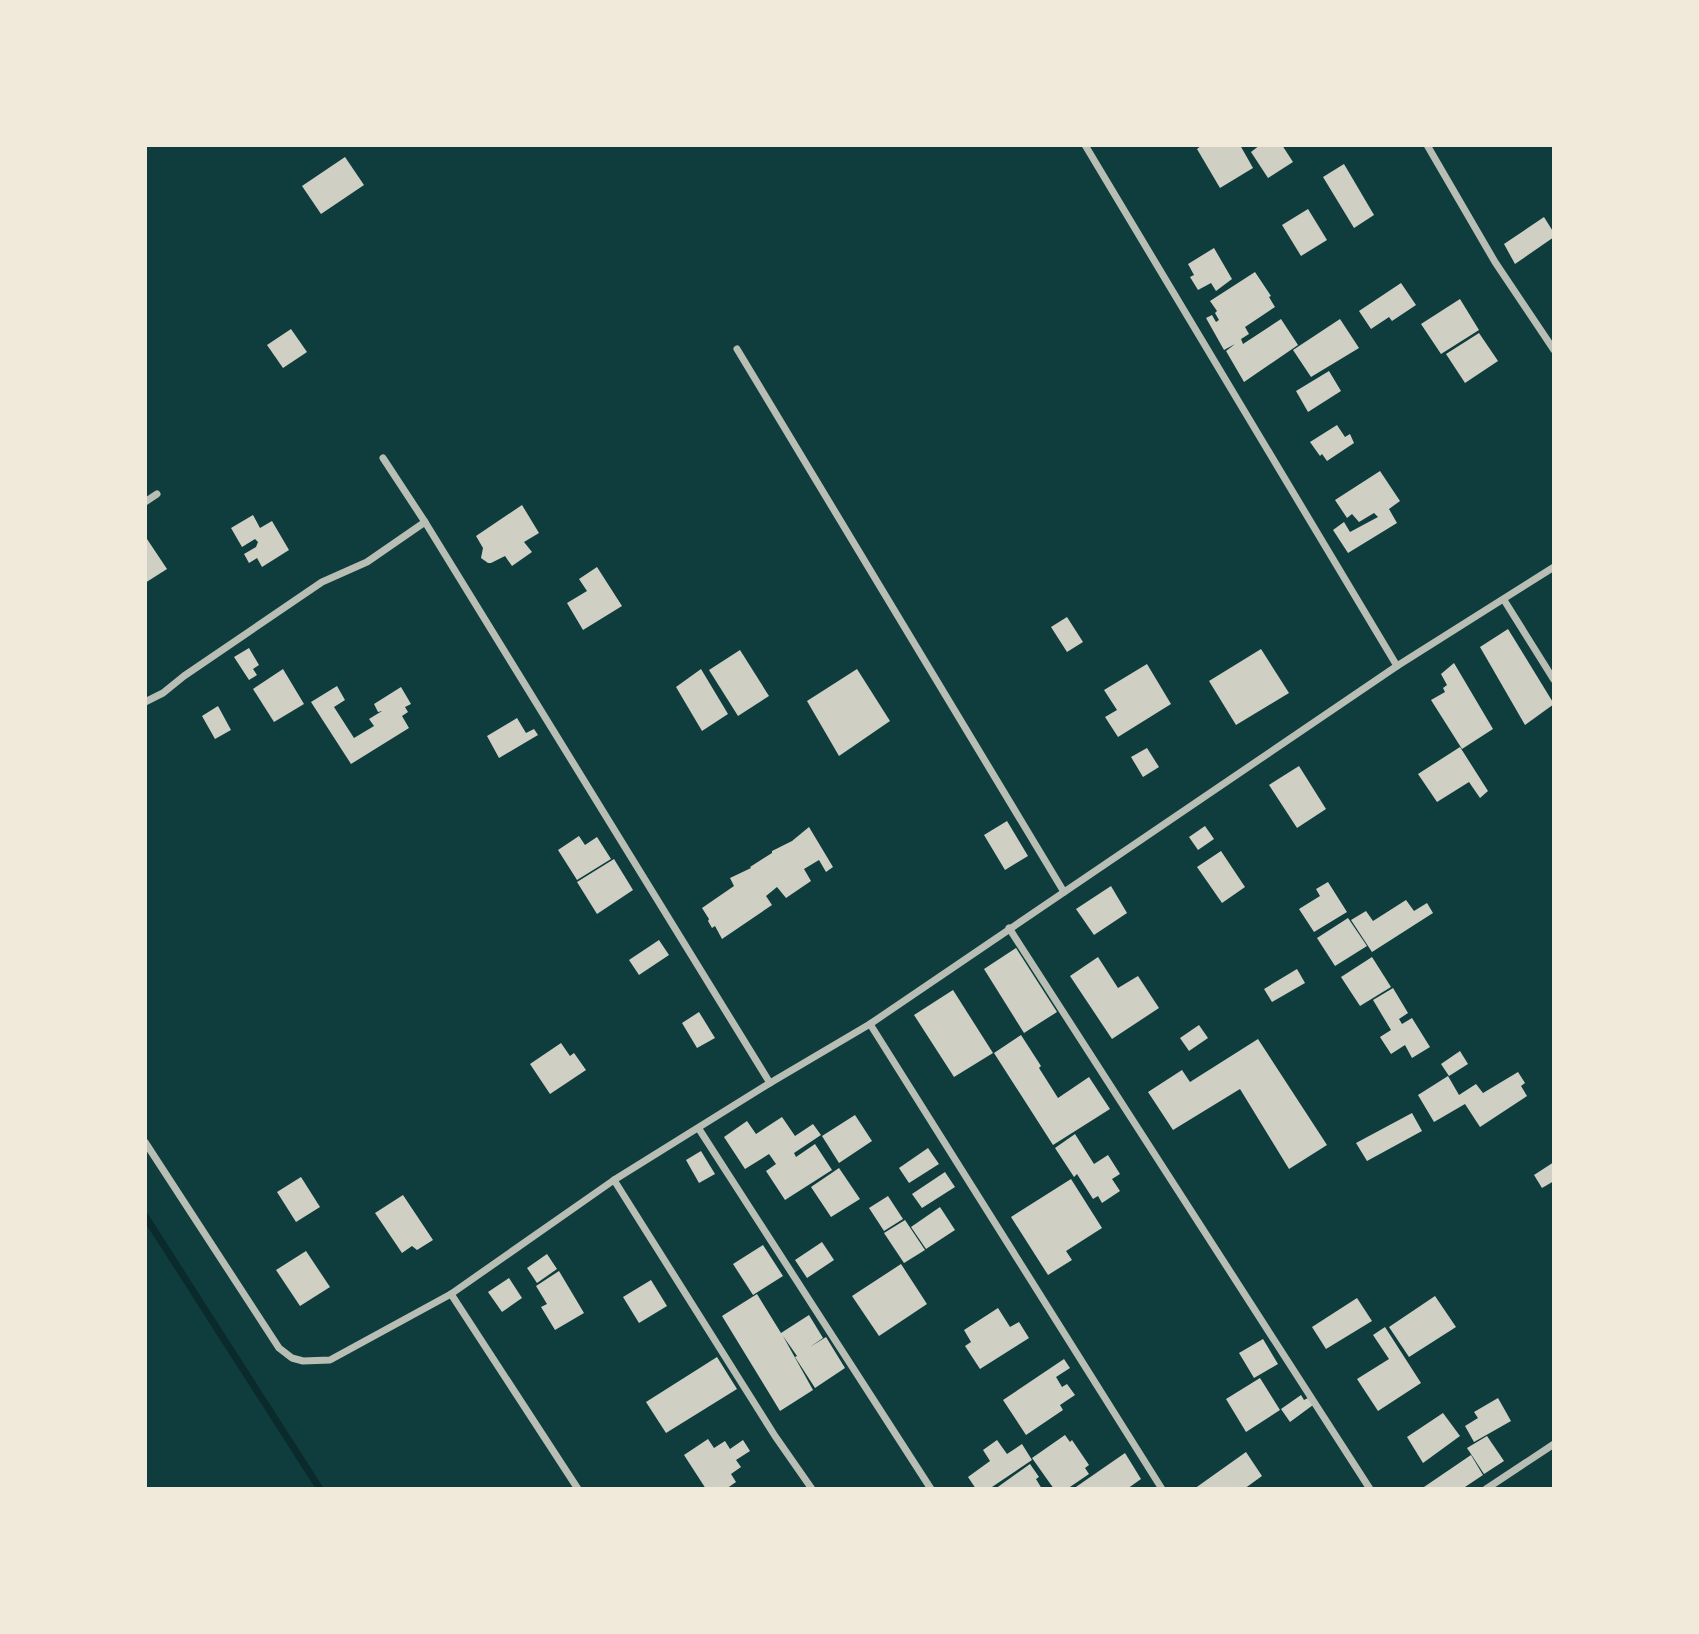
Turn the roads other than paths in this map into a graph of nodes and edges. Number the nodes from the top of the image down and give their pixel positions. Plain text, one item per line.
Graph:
1 (1085, 145) edge
2 (1427, 145) edge
3 (1553, 346) edge
4 (737, 349) dead end
5 (383, 458) dead end
6 (157, 494) dead end
7 (145, 502) edge
8 (425, 522) junction
9 (1554, 567) edge
10 (1504, 600) junction
11 (1397, 666) junction
12 (1554, 680) edge
13 (145, 702) edge
14 (1063, 892) junction
15 (1009, 928) junction
16 (870, 1024) junction
17 (770, 1083) junction
18 (699, 1129) junction
19 (145, 1142) edge
20 (614, 1180) junction
21 (451, 1294) junction
22 (1554, 1444) edge
23 (578, 1489) edge
24 (812, 1489) edge
25 (931, 1489) edge
26 (1162, 1489) edge
27 (1370, 1489) edge
28 (1486, 1489) edge

1 - 11 street
2 - 3 street
4 - 14 street
5 - 8 street
6 - 7 street
8 - 13 street
8 - 17 street
9 - 10 street
10 - 11 street
10 - 12 street
11 - 14 street
14 - 15 street
15 - 16 street
15 - 27 street
16 - 17 street
16 - 26 street
17 - 18 street
18 - 20 street
18 - 25 street
19 - 21 street
20 - 21 street
20 - 24 street
21 - 23 street
22 - 28 street

